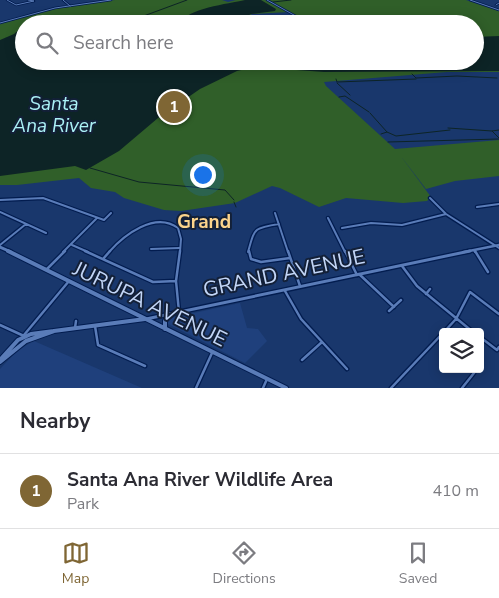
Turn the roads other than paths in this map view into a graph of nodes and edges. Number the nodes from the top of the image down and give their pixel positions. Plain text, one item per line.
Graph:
1 (7, 0) edge
2 (28, 0) edge
3 (63, 0) edge
4 (111, 0) edge
5 (267, 0) edge
6 (470, 0) edge
7 (96, 1) edge
8 (496, 4) dead end
9 (499, 4) edge
10 (70, 6) junction
11 (499, 10) edge
12 (33, 15) edge
13 (294, 15) edge
14 (15, 19) edge
15 (0, 23) edge
16 (430, 198) dead end
17 (0, 200) edge
18 (499, 204) edge
19 (477, 207) dead end
20 (0, 212) edge
21 (111, 213) dead end
22 (275, 213) dead end
23 (446, 214) junction
24 (97, 218) junction
25 (328, 218) dead end
26 (26, 224) junction
27 (279, 224) junction
28 (342, 228) dead end
29 (46, 233) dead end
30 (72, 245) junction
31 (0, 246) edge
32 (498, 246) edge
33 (179, 248) junction
34 (151, 249) dead end
35 (474, 250) junction
36 (290, 258) junction
37 (103, 259) junction
38 (401, 266) junction
39 (46, 271) junction
40 (488, 272) dead end
41 (358, 274) junction
42 (176, 281) junction
43 (69, 282) junction
44 (300, 286) junction
45 (430, 289) dead end
46 (284, 290) junction
47 (426, 294) junction
48 (401, 300) dead end
49 (394, 307) junction
50 (128, 311) junction
51 (390, 311) dead end
52 (180, 312) junction
53 (169, 314) junction
54 (499, 314) edge
55 (145, 319) junction
56 (456, 319) junction
57 (76, 321) dead end
58 (123, 322) junction
59 (0, 325) edge
60 (95, 326) junction
61 (75, 328) junction
62 (447, 328) edge
63 (468, 328) edge
64 (165, 329) junction
65 (439, 336) edge
66 (24, 338) junction
67 (484, 340) edge
68 (322, 342) junction
69 (498, 349) edge
70 (212, 353) junction
71 (302, 360) dead end
72 (0, 361) edge
73 (145, 366) dead end
74 (347, 369) dead end
75 (474, 373) dead end
76 (267, 378) junction
77 (196, 388) edge
78 (263, 388) edge
79 (286, 388) edge
80 (391, 388) edge
81 (462, 388) edge

1 - 2 street
3 - 10 street
4 - 7 street
5 - 13 street
6 - 11 street
7 - 10 street
8 - 9 street
10 - 12 street
14 - 15 street
16 - 23 street
17 - 24 street
18 - 19 street
20 - 26 street
21 - 24 street
22 - 27 street
23 - 28 street
23 - 32 street
24 - 30 street
25 - 41 street
26 - 29 street
26 - 31 street
27 - 36 street
27 - 36 street
30 - 37 street
30 - 39 street
31 - 39 main road, JURUPA AVENUE
32 - 35 street, GRAND AVENUE
33 - 34 street
33 - 37 street
33 - 42 street
35 - 38 street, GRAND AVENUE
35 - 40 street
36 - 44 street
37 - 42 street
38 - 41 street, GRAND AVENUE
38 - 47 street
39 - 43 main road, JURUPA AVENUE
41 - 44 street, GRAND AVENUE
41 - 49 street
42 - 52 street
43 - 50 main road, JURUPA AVENUE
43 - 66 street
44 - 46 street, GRAND AVENUE
45 - 47 street
46 - 52 street, GRAND AVENUE
46 - 68 street
47 - 56 street
48 - 49 street
49 - 51 street
50 - 55 main road, JURUPA AVENUE
50 - 58 main road
52 - 53 street, GRAND AVENUE
53 - 55 street, GRAND AVENUE
53 - 64 main road
54 - 56 street
55 - 58 main road, GRAND AVENUE
55 - 64 main road, JURUPA AVENUE
56 - 62 street
56 - 63 street
57 - 61 street
58 - 60 main road, GRAND AVENUE
59 - 66 street
60 - 61 main road, GRAND AVENUE
60 - 73 street
61 - 66 main road, GRAND AVENUE
64 - 70 main road, JURUPA AVENUE
65 - 80 street
66 - 72 main road, GRAND AVENUE
67 - 69 street
68 - 71 street
68 - 74 street
70 - 76 main road, JURUPA AVENUE
70 - 77 street
75 - 81 street
76 - 78 street
76 - 79 main road, JURUPA AVENUE

